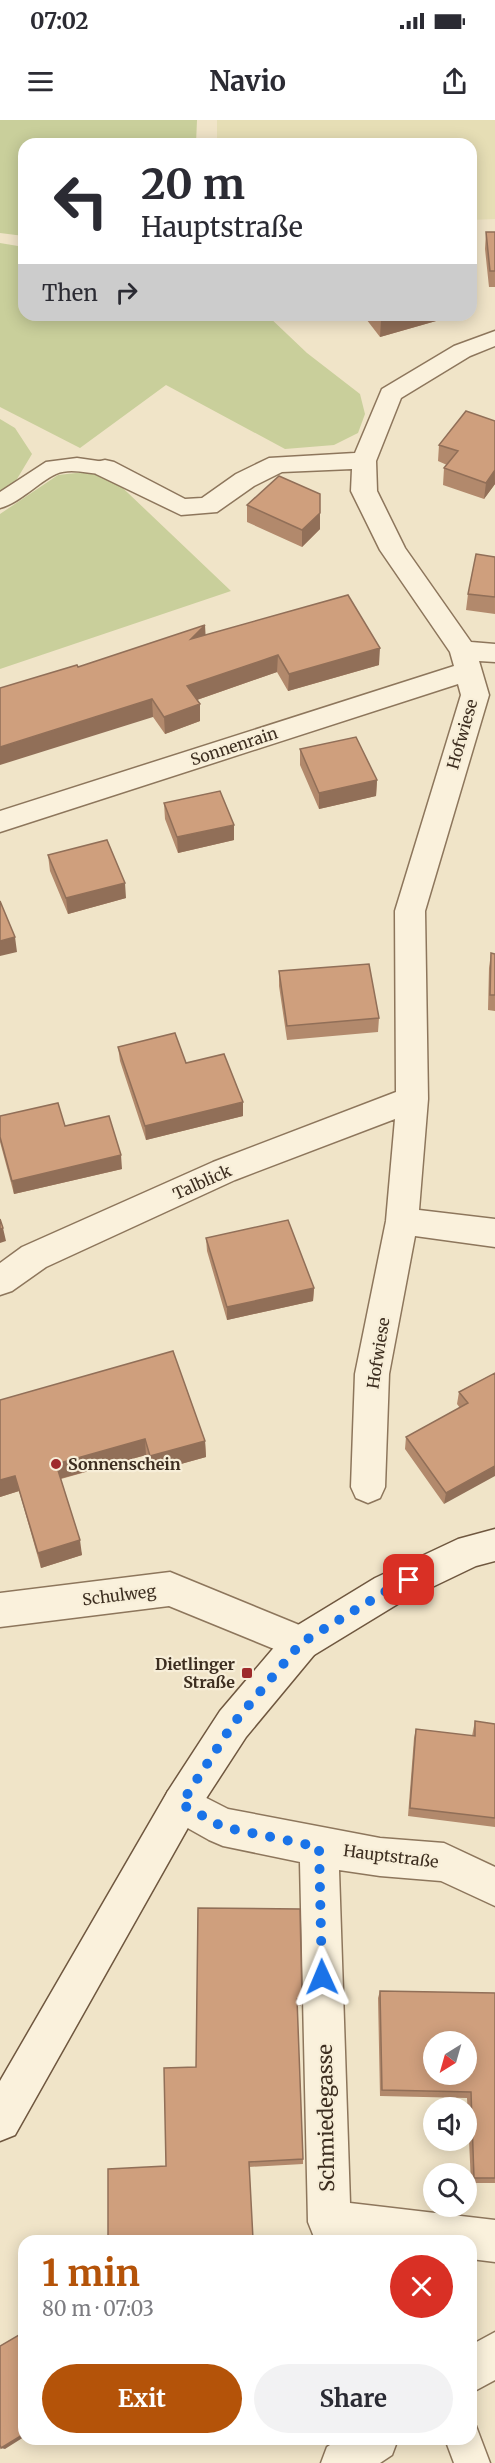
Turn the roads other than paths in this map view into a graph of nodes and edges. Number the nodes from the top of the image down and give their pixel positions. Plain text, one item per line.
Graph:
1 (495, 338) edge
2 (364, 462) junction
3 (105, 468) joint
4 (0, 501) edge
5 (495, 653) edge
6 (465, 661) junction
7 (0, 822) edge
8 (412, 1099) junction
9 (402, 1221) junction
10 (495, 1233) edge
11 (0, 1281) edge
12 (368, 1487) dead end
13 (495, 1545) edge
14 (0, 1610) edge
15 (301, 1643) junction
16 (181, 1804) junction
17 (319, 1847) junction
18 (495, 1887) edge
19 (0, 2120) edge
20 (442, 2235) edge
21 (477, 2239) edge
22 (495, 2241) edge
23 (495, 2354) edge
24 (477, 2367) edge
25 (368, 2445) edge
26 (465, 2445) edge
27 (343, 2463) edge
28 (472, 2463) edge

1 - 2 street, Hofwiese
2 - 3 street
2 - 6 street, Hofwiese
3 - 4 lane
5 - 6 street
6 - 7 street, Sonnenrain
6 - 8 street, Hofwiese
8 - 9 street, Hofwiese
8 - 11 street, Talblick
9 - 10 street
9 - 12 street, Hofwiese
13 - 15 street
14 - 15 street, Schulweg
15 - 16 street
16 - 17 street, Hauptstraße
16 - 19 street
17 - 18 street, Hauptstraße
17 - 20 street, Schmiedegasse
21 - 22 street, Schmiedegasse
23 - 24 street
25 - 27 street
26 - 28 lane

